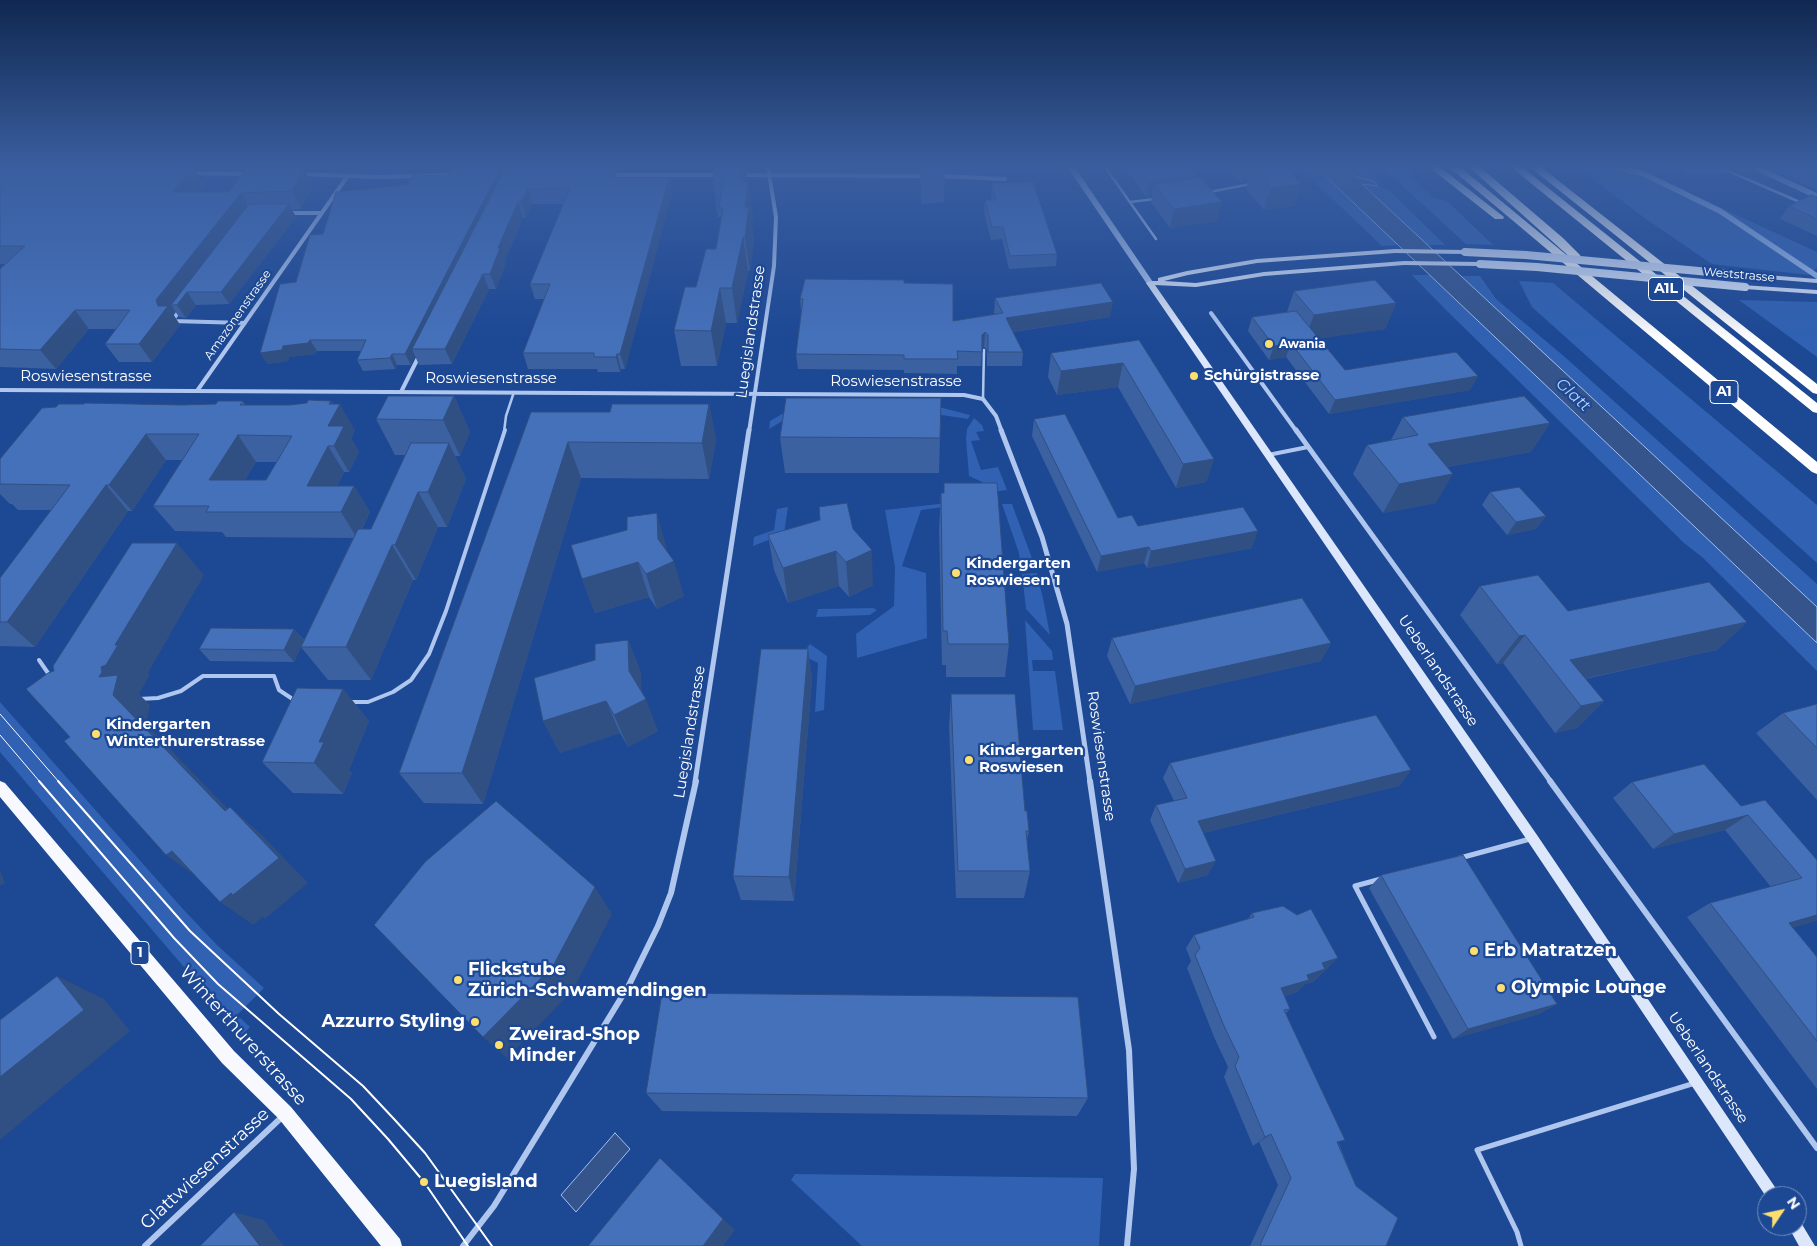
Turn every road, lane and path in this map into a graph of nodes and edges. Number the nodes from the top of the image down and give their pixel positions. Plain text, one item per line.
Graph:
1 (313, 225) edge
2 (776, 225) edge
3 (1111, 225) edge
4 (1146, 225) edge
5 (1510, 225) edge
6 (1524, 225) edge
7 (1542, 225) edge
8 (1588, 225) edge
9 (1608, 225) edge
10 (1156, 239) dead end
11 (1817, 281) edge
12 (1150, 283) junction
13 (1594, 284) junction
14 (1817, 292) edge
15 (184, 306) edge
16 (1211, 313) dead end
17 (1632, 315) junction
18 (245, 323) junction
19 (422, 350) edge
20 (984, 350) edge
21 (0, 390) edge
22 (1817, 390) edge
23 (197, 391) junction
24 (401, 392) junction
25 (514, 392) junction
26 (755, 395) junction
27 (984, 399) junction
28 (1817, 409) edge
29 (1308, 447) junction
30 (1268, 455) junction
31 (1817, 469) edge
32 (39, 660) dead end
33 (57, 684) edge
34 (137, 698) dead end
35 (298, 701) edge
36 (350, 702) dead end
37 (0, 787) edge
38 (1533, 839) junction
39 (1455, 859) edge
40 (1391, 876) edge
41 (1434, 1037) dead end
42 (1697, 1083) junction
43 (285, 1113) junction
44 (1817, 1148) edge
45 (1767, 1186) edge
46 (145, 1246) edge
47 (393, 1246) edge
48 (463, 1246) edge
49 (1127, 1246) edge
50 (1521, 1246) edge

1 - 18 street, Amazonenstrasse
2 - 26 street, Luegislandstrasse
3 - 12 street, Ueberlandstrasse
4 - 10 lane
5 - 13 highway
6 - 13 highway, A1
7 - 17 highway, A1L
8 - 28 highway, A1L
9 - 22 highway
11 - 12 main road, Weststrasse, bridge
12 - 14 main road, Weststrasse, bridge
12 - 30 main road, Ueberlandstrasse
13 - 17 highway, A1
15 - 18 street
16 - 29 street, Ueberlandstrasse
17 - 31 highway, A1
18 - 23 street, Amazonenstrasse
19 - 24 street
20 - 27 lane
21 - 23 street, Roswiesenstrasse
23 - 24 street, Roswiesenstrasse
24 - 25 street, Roswiesenstrasse
25 - 26 street, Roswiesenstrasse
25 - 36 lane
26 - 27 street, Roswiesenstrasse
26 - 48 street, Luegislandstrasse
27 - 49 street, Roswiesenstrasse
29 - 30 lane
29 - 44 street, Ueberlandstrasse
30 - 38 main road, Ueberlandstrasse
32 - 33 lane
34 - 35 lane
37 - 43 main road, Winterthurerstrasse / 1
38 - 39 lane
38 - 42 main road, Ueberlandstrasse
40 - 41 lane
42 - 45 main road, Ueberlandstrasse
42 - 50 lane
43 - 46 street, Glattwiesenstrasse
43 - 47 main road, Winterthurerstrasse / 1

